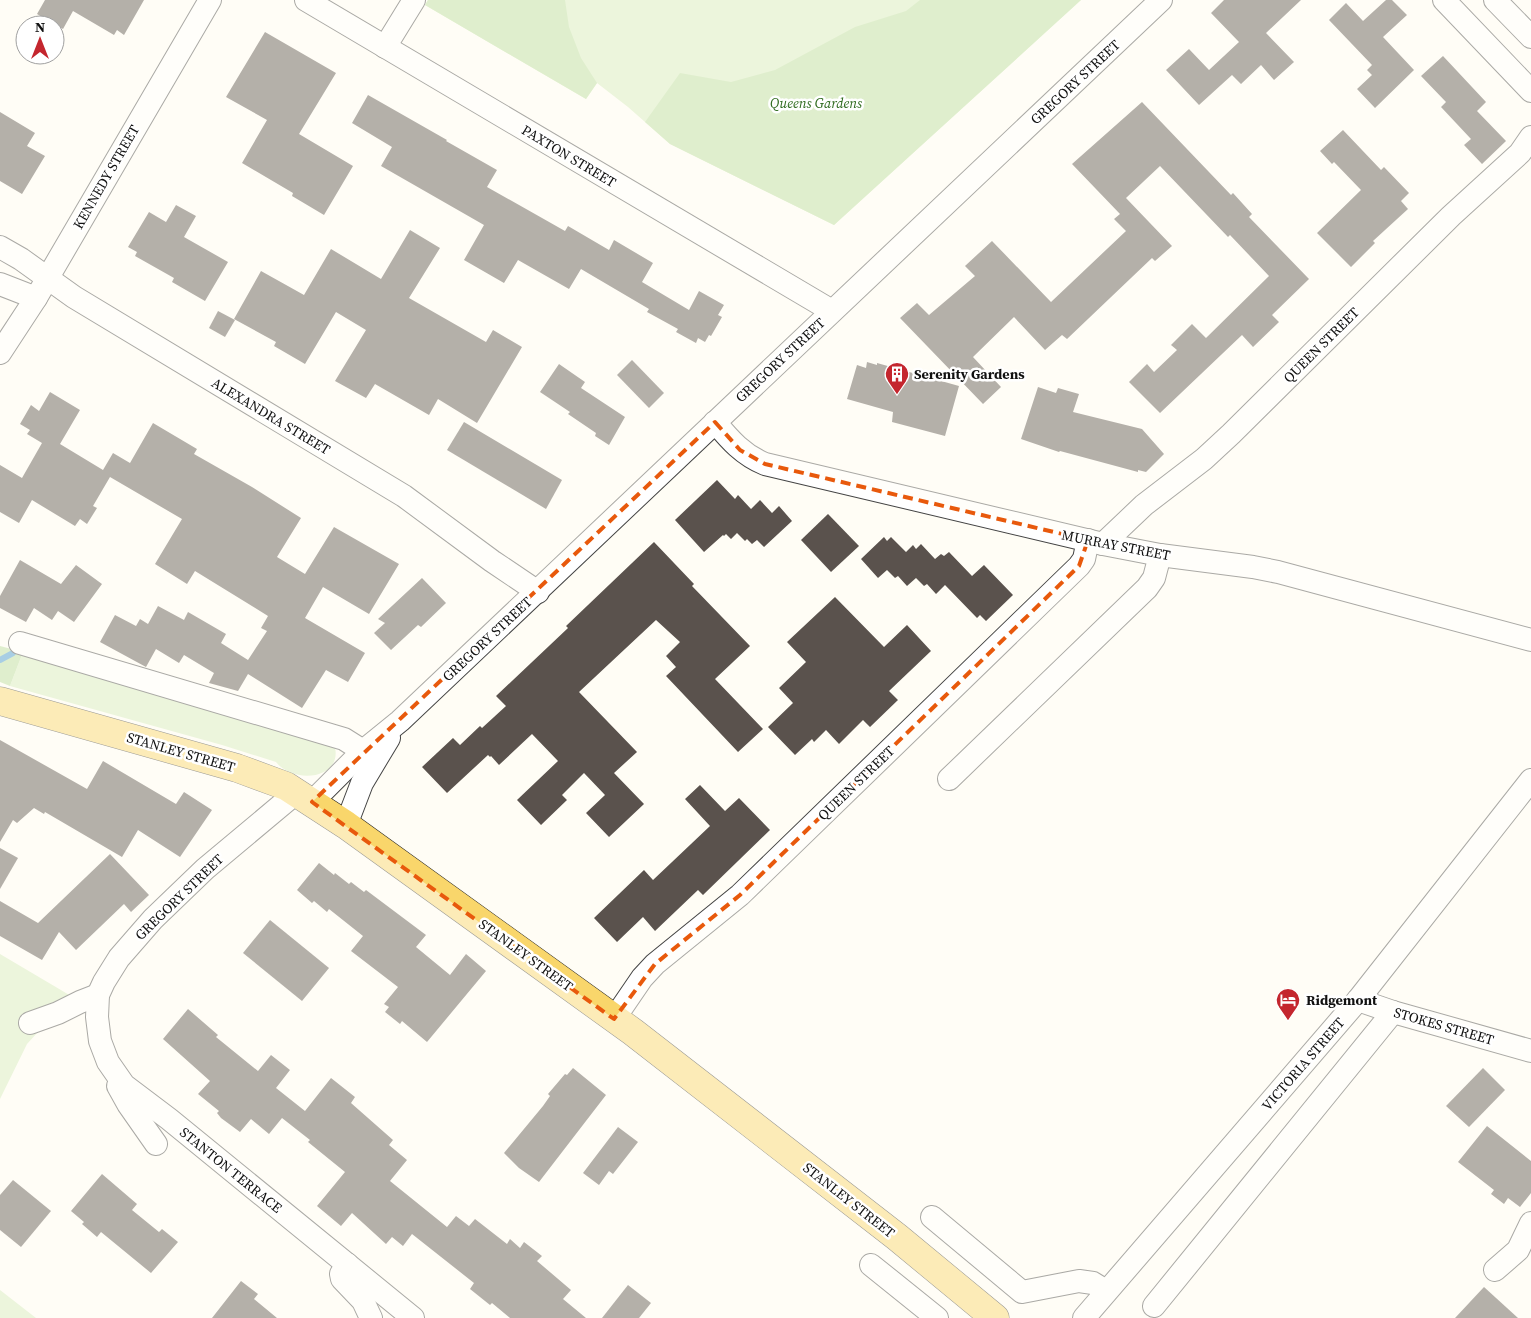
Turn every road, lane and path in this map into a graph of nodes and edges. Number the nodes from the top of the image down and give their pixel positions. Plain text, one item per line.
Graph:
1 (210, 0) edge
2 (306, 0) edge
3 (414, 0) edge
4 (1161, 0) edge
5 (1444, 0) edge
6 (1495, 0) edge
7 (1531, 38) edge
8 (385, 47) junction
9 (1531, 91) edge
10 (1531, 137) edge
11 (0, 247) edge
12 (47, 278) junction
13 (0, 284) edge
14 (36, 298) junction
15 (832, 311) junction
16 (0, 353) edge
17 (715, 422) junction
18 (1095, 542) junction
19 (1160, 555) junction
20 (538, 592) junction
21 (1531, 640) edge
22 (20, 644) dead end
23 (0, 701) edge
24 (400, 721) junction
25 (363, 751) junction
26 (949, 779) dead end
27 (1531, 780) edge
28 (305, 797) junction
29 (346, 825) junction
30 (98, 995) junction
31 (1358, 1000) junction
32 (1393, 1012) junction
33 (614, 1019) junction
34 (30, 1023) dead end
35 (1531, 1051) edge
36 (108, 1062) junction
37 (156, 1144) dead end
38 (932, 1218) dead end
39 (1531, 1223) edge
40 (347, 1264) junction
41 (871, 1265) dead end
42 (1495, 1270) dead end
43 (1106, 1291) junction
44 (1154, 1306) dead end
45 (370, 1318) edge
46 (413, 1318) edge
47 (937, 1318) edge
48 (995, 1318) edge
49 (1084, 1318) edge

1 - 12 street, KENNEDY STREET
2 - 8 street, PAXTON STREET
3 - 8 street
4 - 15 street, GREGORY STREET
5 - 9 street
6 - 7 street
8 - 15 street, PAXTON STREET
10 - 18 street, QUEEN STREET
11 - 12 street, ALEXANDRA STREET
12 - 14 street, KENNEDY STREET
12 - 20 street, ALEXANDRA STREET
13 - 14 street
14 - 16 street, KENNEDY STREET
15 - 17 street, GREGORY STREET
17 - 18 street, MURRAY STREET
17 - 20 street, GREGORY STREET
18 - 19 street, MURRAY STREET
18 - 33 street, QUEEN STREET
19 - 21 street, MURRAY STREET
19 - 26 street
20 - 24 street, GREGORY STREET
22 - 25 street
23 - 28 main road, STANLEY STREET
24 - 25 street, GREGORY STREET
24 - 29 street, GREGORY STREET
25 - 28 street, GREGORY STREET
27 - 31 street, VICTORIA STREET
28 - 29 main road, STANLEY STREET
28 - 30 street, GREGORY STREET
29 - 33 main road, STANLEY STREET
30 - 34 street
30 - 36 street, STANTON TERRACE
31 - 32 street, STOKES STREET
31 - 43 street, VICTORIA STREET
32 - 35 street, STOKES STREET
32 - 44 street
33 - 48 main road, STANLEY STREET
36 - 37 street
36 - 40 street, STANTON TERRACE
38 - 43 street
39 - 42 street
40 - 45 street
40 - 46 street, STANTON TERRACE
41 - 47 street
43 - 49 street, VICTORIA STREET

